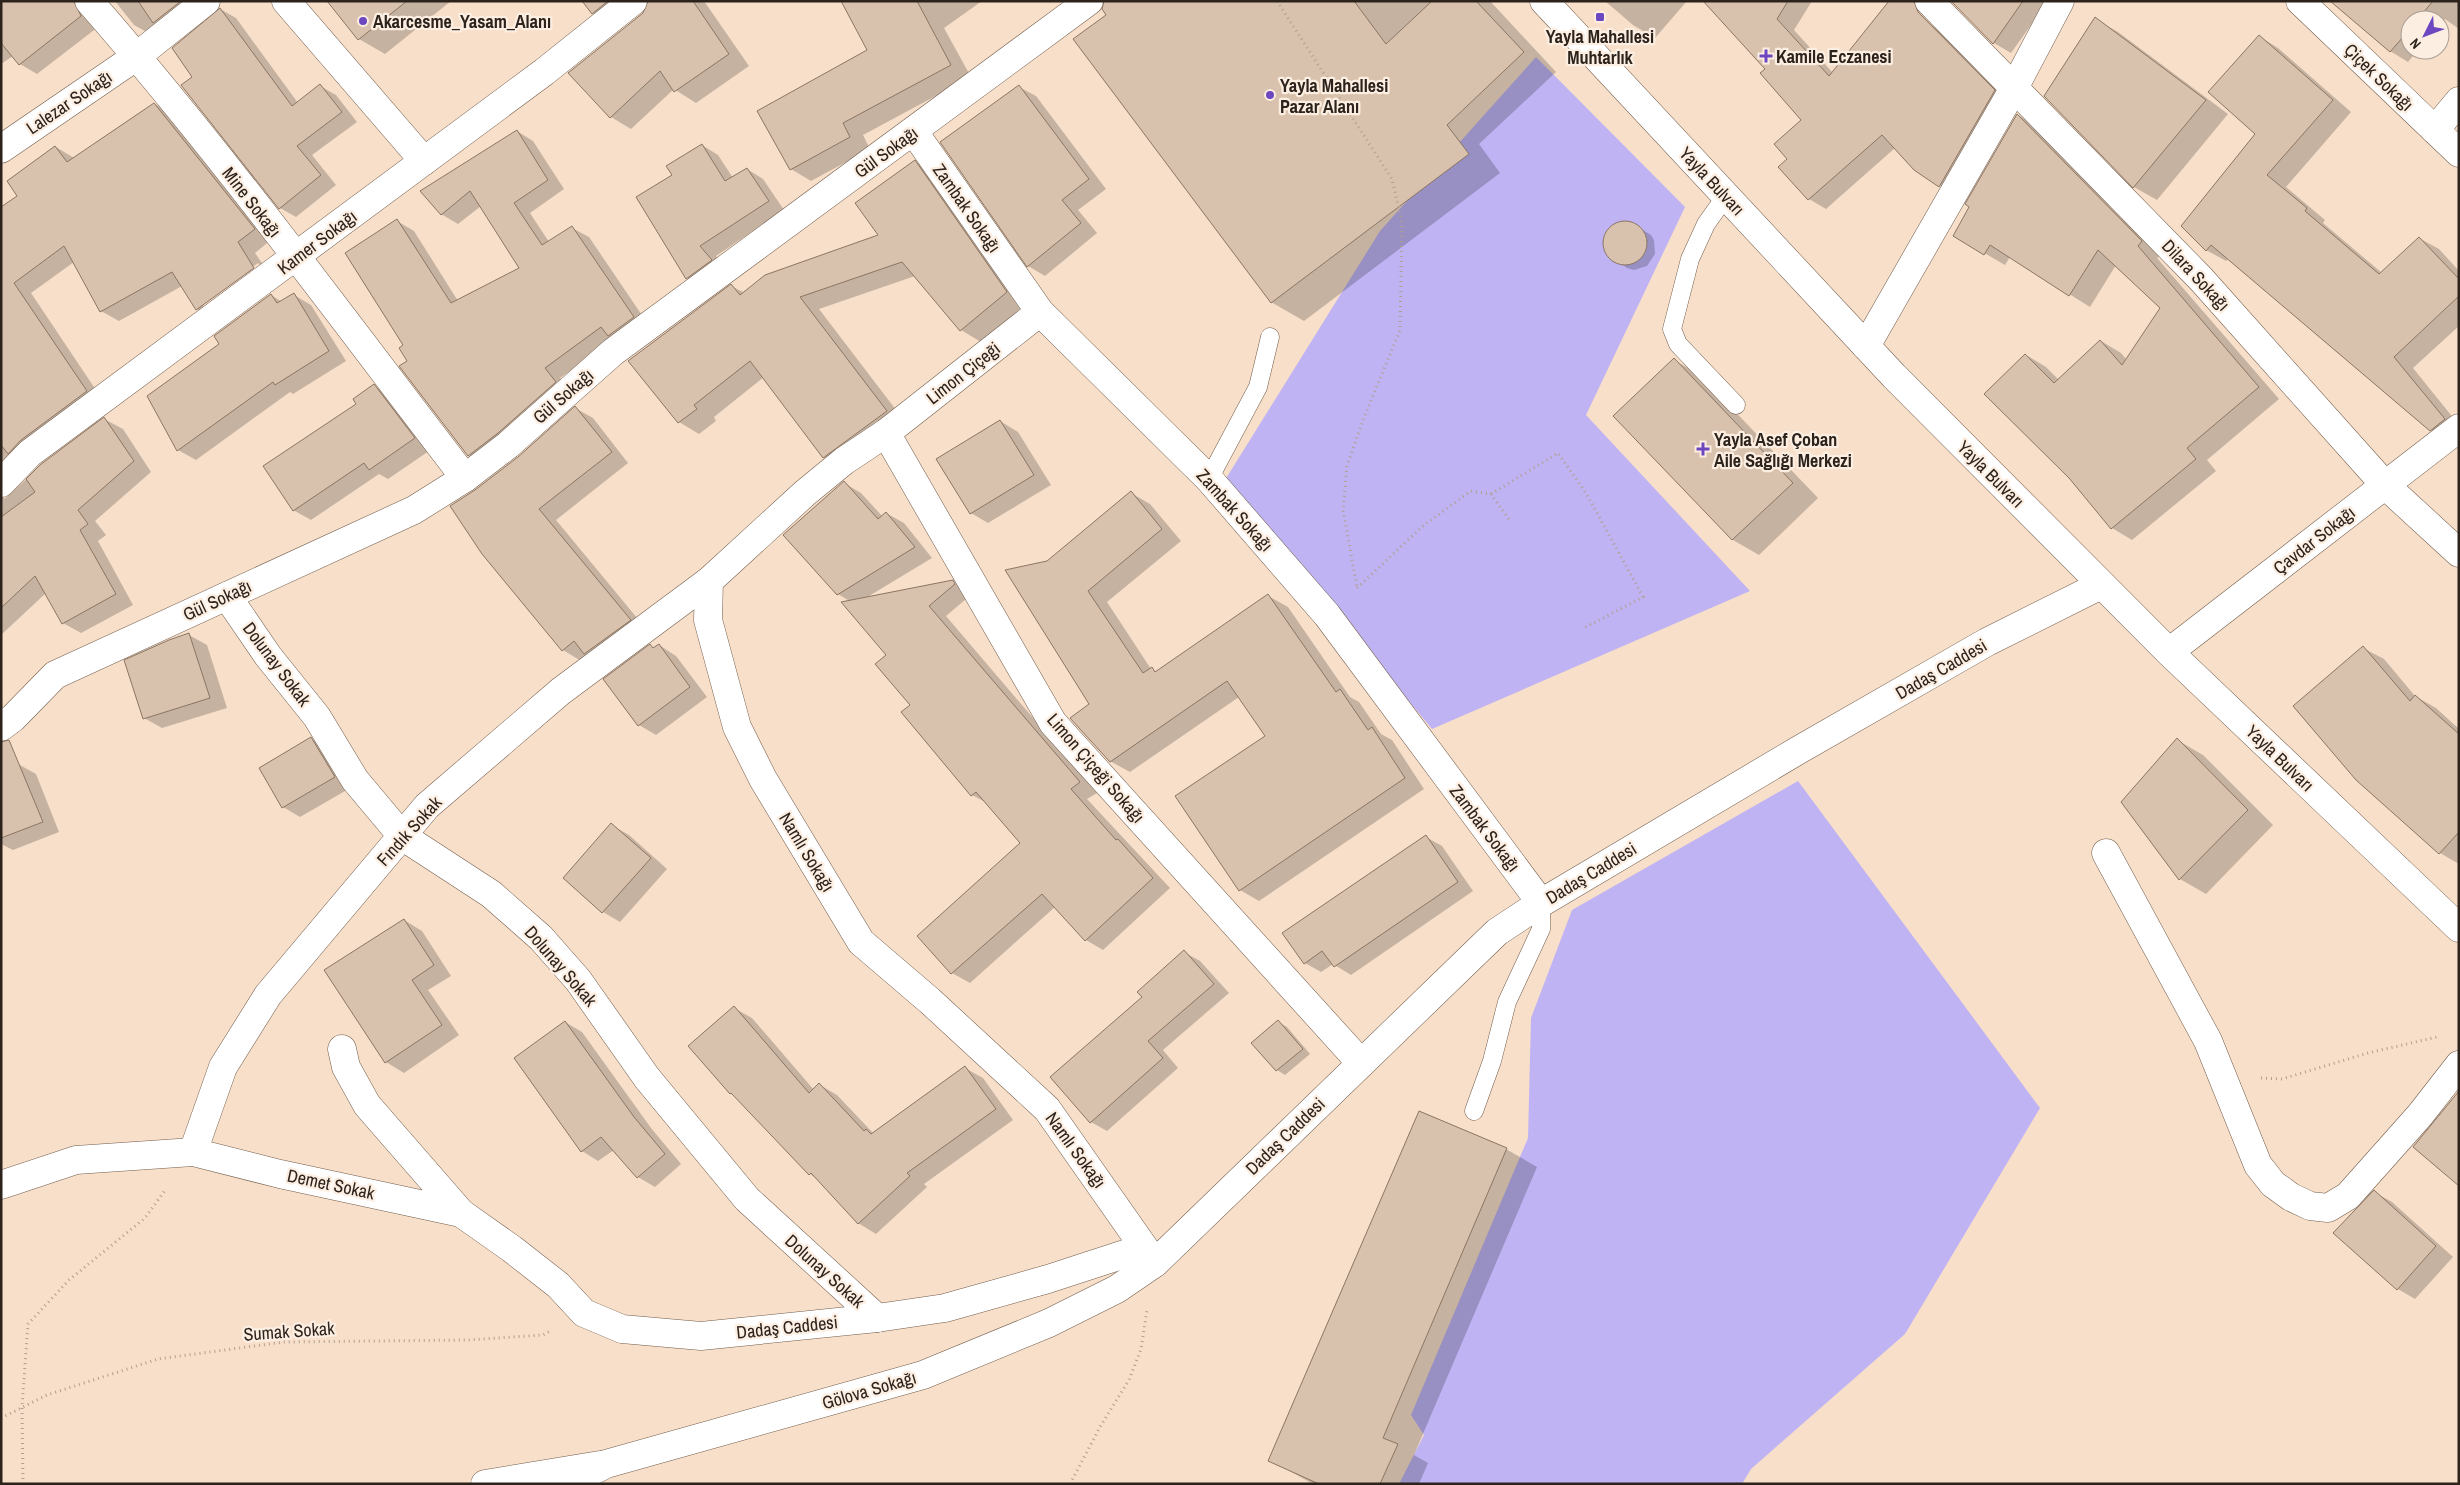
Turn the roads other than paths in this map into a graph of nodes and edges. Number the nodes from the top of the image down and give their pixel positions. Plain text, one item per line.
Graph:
1 (89, 1) edge
2 (206, 1) edge
3 (286, 1) edge
4 (633, 1) edge
5 (1089, 1) edge
6 (1544, 1) edge
7 (1928, 1) edge
8 (2060, 1) edge
9 (2300, 1) edge
10 (137, 56) junction
11 (2014, 88) junction
12 (2459, 101) edge
13 (2435, 130) junction
14 (914, 132) junction
15 (1, 149) edge
16 (2459, 152) edge
17 (424, 161) junction
18 (1726, 196) junction
19 (296, 258) junction
20 (1040, 312) junction
21 (1270, 337) dead end
22 (1866, 346) junction
23 (1736, 405) dead end
24 (2459, 428) edge
25 (886, 433) junction
26 (465, 478) junction
27 (1209, 479) junction
28 (1, 483) edge
29 (2385, 485) junction
30 (2459, 553) edge
31 (709, 581) junction
32 (2101, 585) junction
33 (227, 596) junction
34 (2169, 652) junction
35 (1, 727) edge
36 (402, 836) junction
37 (2106, 853) dead end
38 (1541, 903) junction
39 (2459, 928) edge
40 (342, 1049) dead end
41 (1361, 1063) junction
42 (2459, 1065) edge
43 (1474, 1111) dead end
44 (193, 1152) junction
45 (1, 1185) edge
46 (460, 1213) junction
47 (1149, 1255) junction
48 (877, 1318) junction
49 (606, 1464) junction
50 (485, 1484) edge
51 (568, 1484) edge

1 - 10 street, Mine Sokağı
2 - 10 street, Lalezar Sokağı
3 - 17 street
4 - 17 street, Kamer Sokağı
5 - 14 street, Gül Sokağı
6 - 18 street, Yayla Bulvarı
7 - 11 street, Dilara Sokağı
8 - 11 street
9 - 13 street, Çiçek Sokağı
10 - 15 street, Lalezar Sokağı
10 - 19 street, Mine Sokağı
11 - 22 street
11 - 29 street, Dilara Sokağı
12 - 13 street
13 - 16 street, Çiçek Sokağı
14 - 20 street, Zambak Sokağı
14 - 26 street, Gül Sokağı
17 - 19 street, Kamer Sokağı
18 - 22 street, Yayla Bulvarı
18 - 23 lane
19 - 26 street, Mine Sokağı
19 - 28 street, Kamer Sokağı
20 - 25 street, Limon Çiçeği
20 - 27 street, Zambak Sokağı
21 - 27 lane
22 - 32 street, Yayla Bulvarı
24 - 29 street, Çavdar Sokağı
25 - 31 street
25 - 41 street, Limon Çiçeği Sokağı
26 - 33 street, Gül Sokağı
27 - 38 street, Zambak Sokağı
29 - 30 street, Dilara Sokağı
29 - 34 street, Çavdar Sokağı
31 - 36 street, Fındık Sokak
31 - 47 street, Namlı Sokağı
32 - 34 street, Yayla Bulvarı
32 - 38 street, Dadaş Caddesi
33 - 35 street, Gül Sokağı
33 - 36 street, Dolunay Sokak
34 - 39 street, Yayla Bulvarı
36 - 44 street, Fındık Sokak
36 - 48 street, Dolunay Sokak
37 - 42 street
38 - 41 street, Dadaş Caddesi
38 - 43 lane
40 - 46 street
41 - 47 street, Dadaş Caddesi
44 - 45 street, Demet Sokak
44 - 46 street, Demet Sokak
46 - 48 street, Dadaş Caddesi
47 - 48 street, Dadaş Caddesi
47 - 49 street, Gölova Sokağı
49 - 50 street
49 - 51 street, Gölova Sokağı

